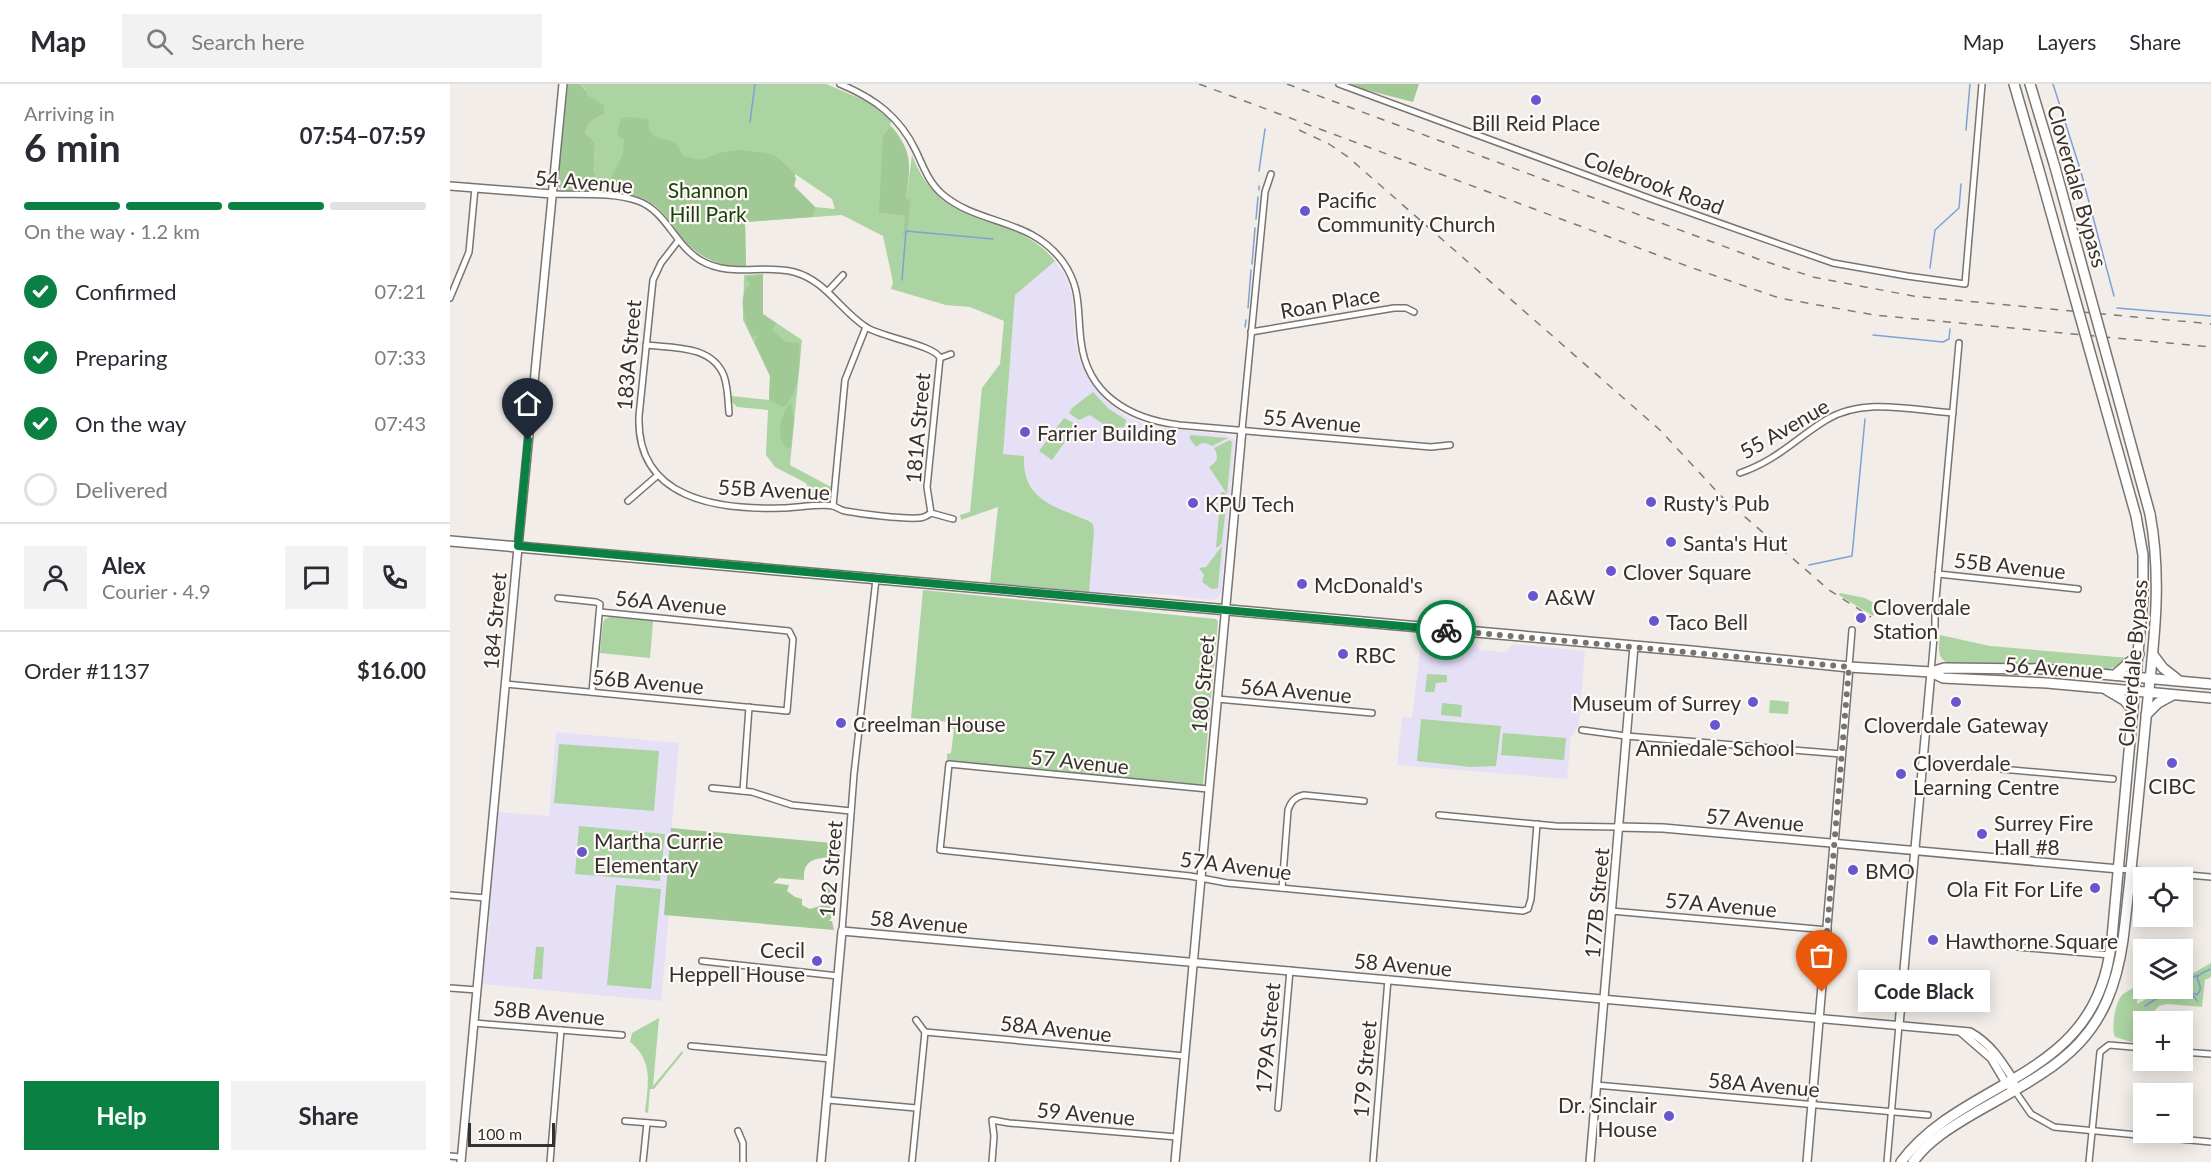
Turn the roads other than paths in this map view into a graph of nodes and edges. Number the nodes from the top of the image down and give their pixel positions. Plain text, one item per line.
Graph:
1 (563, 84) edge
2 (840, 84) edge
3 (1339, 84) edge
4 (2014, 84) edge
5 (2030, 84) edge
6 (1983, 86) edge
7 (1270, 174) dead end
8 (450, 186) edge
9 (475, 188) junction
10 (552, 194) junction
11 (678, 241) junction
12 (843, 275) dead end
13 (828, 291) junction
14 (450, 298) edge
15 (1414, 312) dead end
16 (866, 327) junction
17 (1251, 332) junction
18 (1959, 342) dead end
19 (646, 345) junction
20 (951, 354) dead end
21 (940, 358) junction
22 (729, 413) dead end
23 (1953, 413) junction
24 (1242, 430) junction
25 (1450, 445) dead end
26 (1740, 473) dead end
27 (658, 475) junction
28 (628, 501) dead end
29 (833, 506) junction
30 (931, 513) junction
31 (953, 519) dead end
32 (450, 541) edge
33 (518, 546) junction
34 (1938, 574) junction
35 (876, 579) junction
36 (2078, 589) dead end
37 (558, 598) dead end
38 (1225, 610) junction
39 (600, 612) junction
40 (1852, 630) dead end
41 (1634, 646) junction
42 (2139, 654) junction
43 (2154, 656) junction
44 (1849, 667) junction
45 (1931, 672) junction
46 (2115, 675) junction
47 (2136, 677) junction
48 (2151, 678) junction
49 (2179, 681) junction
50 (505, 684) junction
51 (2211, 684) edge
52 (2104, 688) junction
53 (2135, 690) junction
54 (592, 692) junction
55 (2149, 692) junction
56 (2175, 694) junction
57 (2211, 698) edge
58 (1217, 699) junction
59 (749, 707) junction
60 (2133, 710) junction
61 (787, 711) joint
62 (1372, 713) dead end
63 (2146, 715) junction
64 (1582, 730) dead end
65 (1626, 736) junction
66 (1842, 754) junction
67 (1923, 762) junction
68 (2114, 780) dead end
69 (712, 788) dead end
70 (1208, 789) junction
71 (743, 791) junction
72 (1364, 801) dead end
73 (851, 811) junction
74 (1439, 815) dead end
75 (1537, 824) junction
76 (1618, 827) junction
77 (1835, 842) junction
78 (940, 850) joint
79 (1915, 850) junction
80 (2118, 869) junction
81 (2131, 870) junction
82 (2211, 877) edge
83 (1201, 878) junction
84 (1282, 888) junction
85 (450, 895) edge
86 (486, 898) junction
87 (1611, 911) junction
88 (1828, 930) junction
89 (842, 931) junction
90 (1959, 942) dead end
91 (2110, 955) junction
92 (702, 961) dead end
93 (1193, 962) junction
94 (1290, 970) junction
95 (838, 976) junction
96 (1388, 979) junction
97 (450, 988) edge
98 (477, 990) junction
99 (1604, 998) junction
100 (1820, 1018) junction
101 (916, 1020) dead end
102 (474, 1023) junction
103 (1899, 1025) junction
104 (561, 1030) junction
105 (925, 1032) junction
106 (622, 1035) dead end
107 (691, 1046) dead end
108 (2133, 1047) edge
109 (2193, 1053) edge
110 (2211, 1054) edge
111 (1185, 1056) junction
112 (831, 1059) junction
113 (2010, 1081) junction
114 (1596, 1085) junction
115 (2014, 1091) junction
116 (828, 1100) junction
117 (1812, 1104) junction
118 (916, 1108) junction
119 (1278, 1108) dead end
120 (1892, 1111) junction
121 (1928, 1114) dead end
122 (625, 1120) dead end
123 (646, 1123) junction
124 (663, 1124) dead end
125 (738, 1131) dead end
126 (2092, 1131) junction
127 (1177, 1137) junction
128 (2211, 1142) edge
129 (450, 1156) edge
130 (461, 1160) edge
131 (550, 1162) edge
132 (643, 1162) edge
133 (742, 1162) edge
134 (821, 1162) edge
135 (912, 1162) edge
136 (992, 1162) edge
137 (1175, 1162) edge
138 (1372, 1162) edge
139 (1590, 1162) edge
140 (1807, 1162) edge
141 (1887, 1162) edge
142 (1900, 1162) edge
143 (1913, 1162) edge
144 (2089, 1162) edge

1 - 10 street, 184 Street
2 - 24 street, 55 Avenue
3 - 6 street, Colebrook Road
4 - 42 highway, Cloverdale Bypass, bridge
5 - 43 highway, Cloverdale Bypass, bridge
7 - 17 street, 180 Street
8 - 9 street, 54 Avenue
9 - 10 street, 54 Avenue
9 - 14 street
10 - 11 street, 54 Avenue
10 - 33 street, 184 Street
11 - 13 street, 54 Avenue
11 - 19 street, 183A Street
12 - 13 street
13 - 16 street, 54 Avenue
15 - 17 street, Roan Place
16 - 21 street, 54 Avenue
16 - 29 street
17 - 24 street, 180 Street
18 - 23 street
19 - 22 street
19 - 27 street, 183A Street
20 - 21 street
21 - 30 street, 181A Street
23 - 26 street, 55 Avenue
23 - 34 street
24 - 25 street, 55 Avenue
24 - 38 street, 180 Street
27 - 28 street
27 - 29 street, 55B Avenue
29 - 30 street, 55B Avenue
30 - 31 street, 181A Street
32 - 33 highway, 56 Avenue
33 - 35 highway, 56 Avenue
33 - 50 street, 184 Street
34 - 36 street, 55B Avenue
34 - 45 street
35 - 38 highway, 56 Avenue
35 - 73 street, 182 Street
37 - 39 street, 56A Avenue
38 - 41 highway, 56 Avenue
38 - 58 street, 180 Street
39 - 54 street
39 - 61 street, 56A Avenue
40 - 44 street
41 - 44 highway, 56 Avenue
41 - 65 street, 177B Street
42 - 46 highway
42 - 47 highway, Cloverdale Bypass
43 - 48 highway, Cloverdale Bypass
43 - 49 highway
44 - 45 highway, 56 Avenue
44 - 66 street
45 - 46 highway, 56 Avenue
45 - 52 highway, 56 Avenue
45 - 67 street
46 - 47 highway, 56 Avenue
47 - 48 highway, 56 Avenue
47 - 53 highway, Cloverdale Bypass
48 - 49 highway, 56 Avenue
48 - 55 highway, Cloverdale Bypass
49 - 51 highway, 56 Avenue
50 - 54 street, 56B Avenue
50 - 86 street, 184 Street
52 - 53 highway, 56 Avenue
52 - 60 highway
53 - 55 highway, 56 Avenue
53 - 60 highway, Cloverdale Bypass
54 - 59 street, 56B Avenue
55 - 56 highway, 56 Avenue
55 - 63 highway, Cloverdale Bypass
56 - 57 highway, 56 Avenue
56 - 63 highway
58 - 62 street, 56A Avenue
58 - 70 street, 180 Street
59 - 61 street, 56B Avenue
59 - 71 street
60 - 80 highway, Cloverdale Bypass
63 - 81 highway, Cloverdale Bypass
64 - 65 street
65 - 66 street
65 - 76 street, 177B Street
66 - 77 street
67 - 68 street
67 - 79 street
69 - 71 street
70 - 78 street, 57 Avenue
70 - 83 street, 180 Street
71 - 73 street
72 - 84 street
73 - 89 street, 182 Street
74 - 75 street, 57 Avenue
75 - 76 street, 57 Avenue
75 - 84 street, 57A Avenue
76 - 77 street, 57 Avenue
76 - 87 street, 177B Street
77 - 79 street, 57 Avenue
77 - 88 street
78 - 83 street, 57A Avenue
79 - 80 street, 57 Avenue
79 - 103 street
80 - 81 street, 57 Avenue
80 - 91 highway, Cloverdale Bypass
81 - 82 street, 57 Avenue
81 - 115 highway, Cloverdale Bypass
83 - 84 street, 57A Avenue
83 - 93 street, 180 Street
85 - 86 street
86 - 98 street, 184 Street
87 - 88 street, 57A Avenue
87 - 99 street, 177B Street
88 - 100 street
89 - 93 street, 58 Avenue
89 - 95 street, 182 Street
90 - 91 street
91 - 113 highway, Cloverdale Bypass
92 - 95 street
93 - 94 street, 58 Avenue
93 - 111 street, 180 Street
94 - 96 street, 58 Avenue
94 - 119 street, 179A Street
95 - 112 street, 182 Street
96 - 99 street, 58 Avenue
96 - 138 street, 179 Street
97 - 98 street
98 - 102 street, 184 Street
99 - 100 street, 58 Avenue
99 - 114 street, 177B Street
100 - 103 street, 58 Avenue
100 - 117 street
101 - 105 street
102 - 104 street, 58B Avenue
102 - 130 street, 184 Street
103 - 113 street, 58 Avenue
103 - 120 street
104 - 106 street, 58B Avenue
104 - 131 street
105 - 111 street, 58A Avenue
105 - 118 street
107 - 112 street
108 - 126 street
109 - 110 street
111 - 127 street, 180 Street
112 - 116 street, 182 Street
113 - 115 street, 58 Avenue
113 - 142 highway, Cloverdale Bypass
114 - 117 street, 58A Avenue
114 - 139 street, 177B Street
115 - 126 street
115 - 143 highway, Cloverdale Bypass
116 - 118 street
116 - 134 street, 182 Street
117 - 120 street, 58A Avenue
117 - 140 street
118 - 135 street
120 - 121 street, 58A Avenue
120 - 141 street
122 - 123 street
123 - 124 street
123 - 132 street
125 - 133 street
126 - 128 street
126 - 144 street
127 - 136 street, 59 Avenue
127 - 137 street, 180 Street
129 - 130 street

